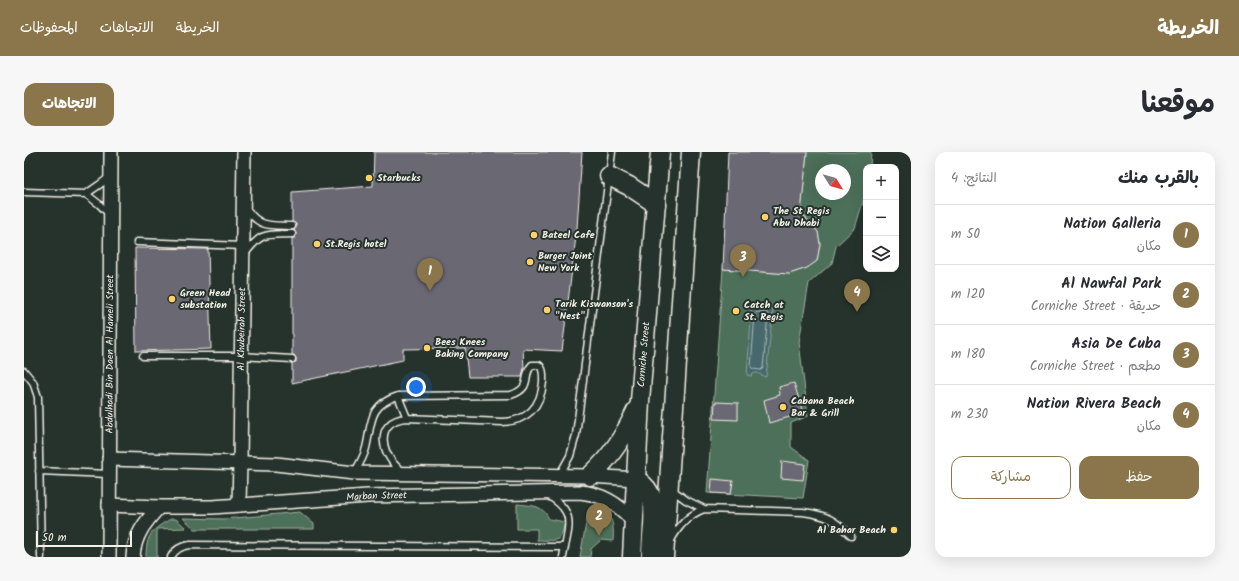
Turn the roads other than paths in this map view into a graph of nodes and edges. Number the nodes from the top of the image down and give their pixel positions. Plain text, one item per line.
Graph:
1 (111, 152) edge
2 (244, 152) edge
3 (612, 152) edge
4 (660, 152) edge
5 (691, 152) edge
6 (111, 176) junction
7 (609, 176) junction
8 (24, 192) edge
9 (86, 194) junction
10 (656, 204) junction
11 (244, 207) junction
12 (111, 216) junction
13 (292, 226) dead end
14 (292, 234) dead end
15 (137, 242) dead end
16 (243, 251) junction
17 (143, 356) dead end
18 (242, 356) junction
19 (292, 359) dead end
20 (24, 371) edge
21 (398, 396) junction
22 (640, 401) junction
23 (407, 418) junction
24 (110, 459) junction
25 (240, 462) junction
26 (39, 470) junction
27 (354, 473) junction
28 (110, 474) junction
29 (408, 474) junction
30 (559, 476) junction
31 (590, 476) junction
32 (636, 479) junction
33 (669, 487) junction
34 (540, 492) junction
35 (109, 505) junction
36 (239, 505) junction
37 (159, 508) junction
38 (704, 509) junction
39 (634, 523) junction
40 (852, 536) dead end
41 (565, 547) junction
42 (660, 554) edge
43 (41, 557) edge
44 (109, 557) edge
45 (133, 557) edge
46 (171, 557) edge
47 (563, 557) edge
48 (632, 557) edge

1 - 6 street, Abdulhadi Bin Daen Al Hameli Street
2 - 11 street, Al Khubeirah Street
3 - 7 lane
4 - 10 main road, Corniche Street
5 - 33 main road
6 - 9 lane
6 - 12 street, Abdulhadi Bin Daen Al Hameli Street
7 - 10 main road
7 - 30 lane
8 - 9 lane
9 - 12 lane
10 - 22 main road, Corniche Street
11 - 13 lane
11 - 16 street, Al Khubeirah Street
12 - 24 street, Abdulhadi Bin Daen Al Hameli Street
14 - 16 lane
15 - 16 lane
16 - 18 street, Al Khubeirah Street
17 - 18 lane
18 - 19 lane
18 - 25 street, Al Khubeirah Street
20 - 26 lane
21 - 23 lane
21 - 23 lane
21 - 27 lane
22 - 31 main road
22 - 32 main road, Corniche Street
23 - 29 lane
24 - 25 street
24 - 28 street, Abdulhadi Bin Daen Al Hameli Street
25 - 27 street
25 - 36 street, Al Khubeirah Street
26 - 28 lane
26 - 43 lane
27 - 29 street
28 - 35 street, Abdulhadi Bin Daen Al Hameli Street
29 - 30 street
30 - 31 street
31 - 32 street
32 - 39 main road, Corniche Street
32 - 42 main road
33 - 38 lane
33 - 42 main road
34 - 36 street, Marban Street
34 - 39 street, Marban Street
34 - 41 lane
35 - 37 street, Marban Street
35 - 44 street, Abdulhadi Bin Daen Al Hameli Street
36 - 37 street, Marban Street
37 - 45 street
38 - 40 lane
38 - 42 lane
39 - 48 main road, Corniche Street
41 - 46 lane
41 - 47 lane

